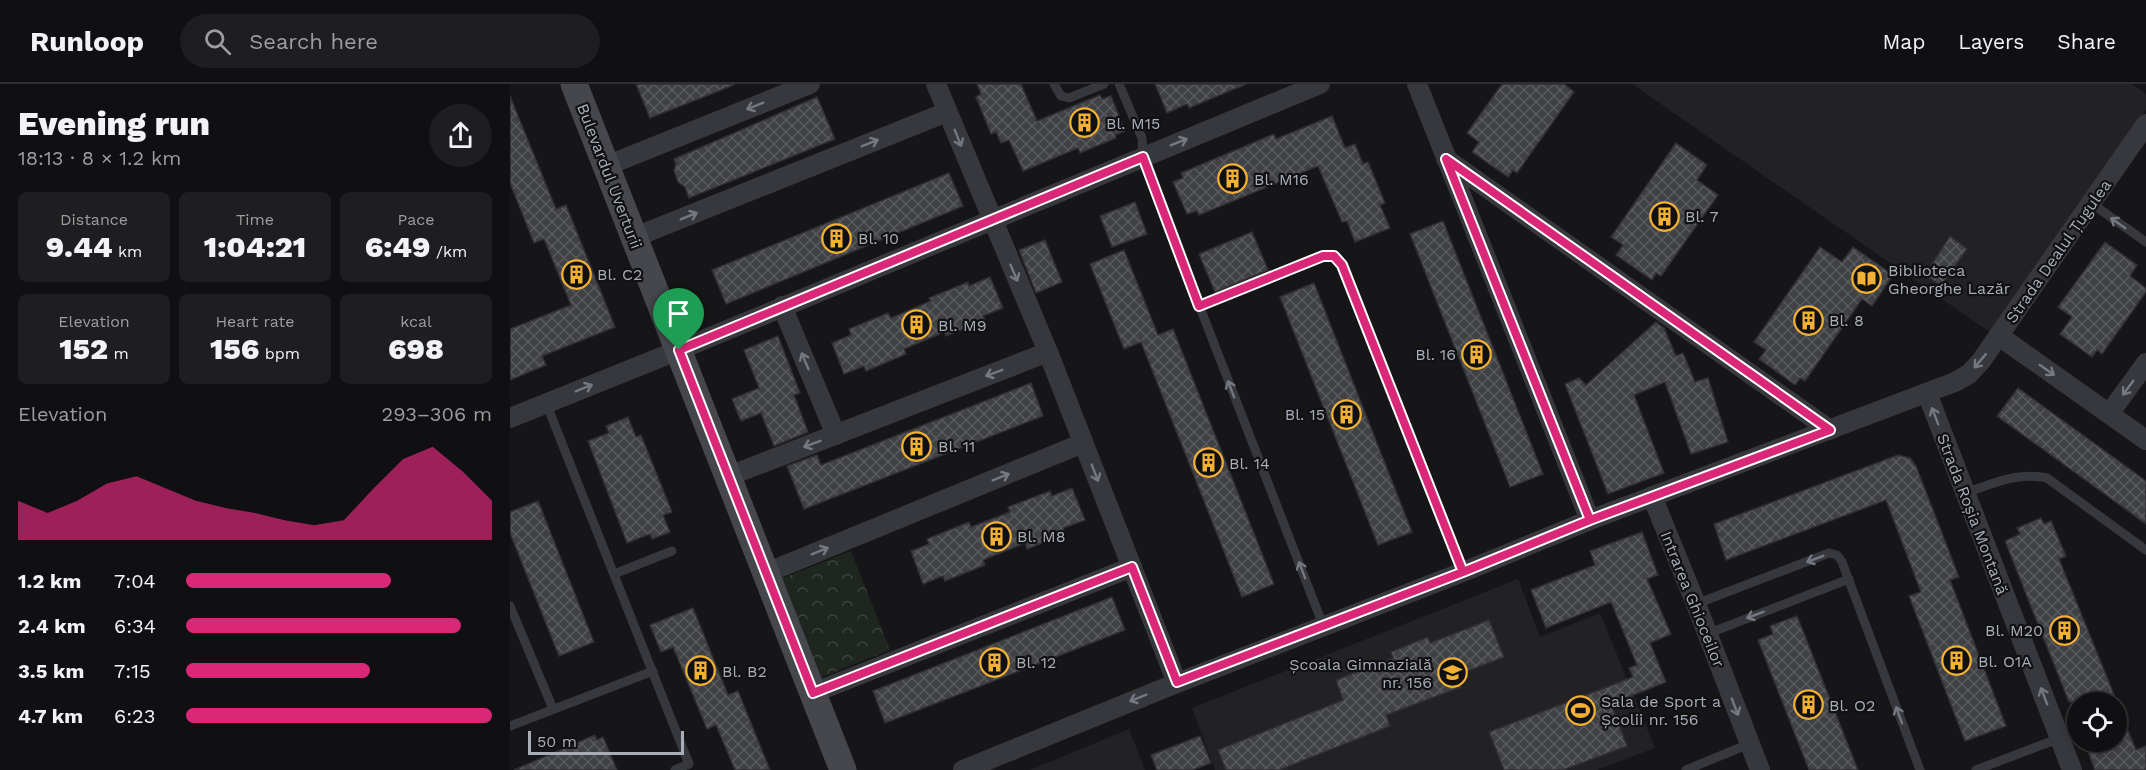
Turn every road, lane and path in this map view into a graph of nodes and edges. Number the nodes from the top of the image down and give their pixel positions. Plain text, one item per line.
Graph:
1 (574, 84) edge
2 (810, 84) edge
3 (936, 84) edge
4 (1054, 84) edge
5 (1104, 84) edge
6 (1119, 84) edge
7 (1320, 84) edge
8 (1417, 84) edge
9 (947, 112) junction
10 (2146, 124) edge
11 (1143, 157) junction
12 (1446, 159) junction
13 (606, 166) junction
14 (2091, 203) junction
15 (992, 219) junction
16 (634, 237) junction
17 (2146, 242) edge
18 (782, 306) junction
19 (1199, 306) junction
20 (1999, 336) junction
21 (679, 350) junction
22 (1048, 352) junction
23 (2146, 363) edge
24 (1927, 393) junction
25 (546, 403) junction
26 (2109, 414) junction
27 (510, 418) edge
28 (1830, 430) junction
29 (836, 435) junction
30 (2146, 440) edge
31 (1083, 443) junction
32 (729, 476) junction
33 (1965, 493) junction
34 (1652, 496) junction
35 (1590, 520) junction
36 (2146, 550) edge
37 (672, 551) dead end
38 (1132, 567) junction
39 (1463, 572) junction
40 (766, 573) junction
41 (614, 574) junction
42 (1849, 579) junction
43 (1696, 604) junction
44 (510, 606) edge
45 (1323, 625) junction
46 (1707, 634) junction
47 (653, 671) junction
48 (1177, 682) junction
49 (813, 693) junction
50 (553, 709) junction
51 (510, 726) edge
52 (2060, 738) junction
53 (1749, 744) junction
54 (675, 770) edge
55 (843, 770) edge
56 (963, 770) edge
57 (1686, 770) edge
58 (1760, 770) edge
59 (1920, 770) edge
60 (1976, 770) edge
61 (2072, 770) edge

1 - 13 main road, Bulevardul Uverturii
2 -> 13 street
3 - 9 street
4 - 5 lane
6 - 11 lane
11 -> 7 street
8 - 12 street
9 -> 15 street
16 -> 9 street
10 - 14 street, Strada Dealul Țugulea
11 - 15 street
11 - 19 lane
12 - 28 street
12 - 35 street
13 - 16 main road, Bulevardul Uverturii
17 -> 14 lane
14 - 20 street, Strada Dealul Țugulea
15 - 18 street
15 -> 22 street
16 - 21 main road, Bulevardul Uverturii
18 - 21 street
29 -> 18 street
19 - 39 lane
45 -> 19 lane
20 -> 24 street, Strada Dealul Țugulea
20 -> 26 street
25 -> 21 street
21 - 32 main road, Bulevardul Uverturii
22 -> 29 street
22 - 31 street
23 -> 26 street
24 - 28 street, Strada Dealul Țugulea
33 -> 24 street, Strada Roșia Montană
25 - 27 street
25 - 41 lane
26 - 30 street
28 - 34 street, Strada Dealul Țugulea
29 -> 32 street
31 -> 38 street
40 -> 31 street
32 - 40 main road, Bulevardul Uverturii
33 - 36 lane
52 -> 33 street, Strada Roșia Montană
34 - 35 street, Strada Dealul Țugulea
34 - 43 street, Intrarea Ghioceilor
35 - 39 street, Strada Dealul Țugulea
37 - 41 lane
38 - 48 street
38 - 49 street
39 - 45 street, Strada Dealul Țugulea
40 - 49 main road, Bulevardul Uverturii
41 - 47 lane
42 -> 43 lane
42 -> 46 lane
59 -> 42 lane
43 - 46 street, Intrarea Ghioceilor
44 - 50 lane
45 - 48 street, Strada Dealul Țugulea
46 -> 53 street, Intrarea Ghioceilor
47 - 50 lane
47 - 54 lane
48 -> 56 street, Strada Dealul Țugulea
49 - 55 main road, Bulevardul Uverturii
50 - 51 lane
52 - 60 lane
52 - 61 street, Strada Roșia Montană
53 - 57 lane
53 - 58 street, Intrarea Ghioceilor

